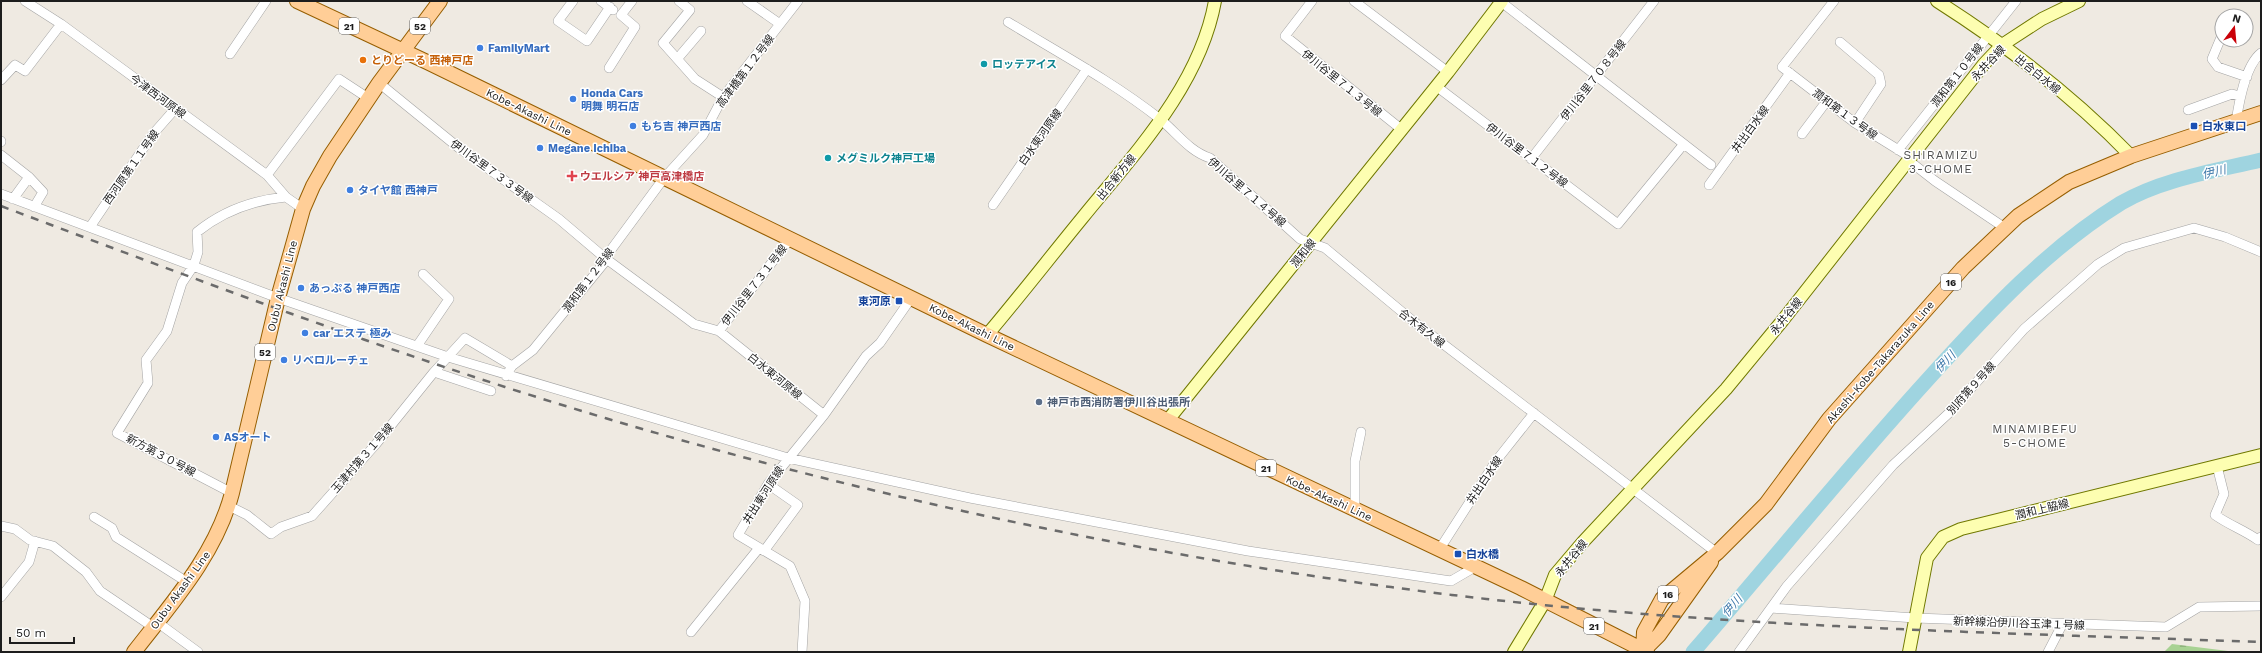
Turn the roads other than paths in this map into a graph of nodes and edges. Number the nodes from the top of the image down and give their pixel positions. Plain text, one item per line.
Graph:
1 (25, 1) edge
2 (266, 1) edge
3 (297, 1) edge
4 (440, 1) edge
5 (573, 1) edge
6 (601, 1) edge
7 (632, 1) edge
8 (679, 1) edge
9 (747, 1) edge
10 (798, 1) edge
11 (1215, 1) edge
12 (1312, 1) edge
13 (1354, 1) edge
14 (1501, 1) edge
15 (1653, 1) edge
16 (1834, 1) edge
17 (1937, 1) edge
18 (2016, 1) edge
19 (2079, 1) edge
20 (610, 7) junction
21 (621, 15) junction
22 (1008, 22) dead end
23 (61, 24) junction
24 (780, 24) junction
25 (701, 31) dead end
26 (1988, 36) junction
27 (1840, 42) dead end
28 (2002, 45) junction
29 (2216, 48) edge
30 (401, 51) junction
31 (2261, 52) edge
32 (230, 54) dead end
33 (678, 58) junction
34 (609, 68) dead end
35 (1087, 69) junction
36 (1448, 72) junction
37 (1790, 73) junction
38 (1596, 76) junction
39 (2247, 77) junction
40 (1, 80) edge
41 (379, 83) junction
42 (1951, 83) junction
43 (1436, 86) junction
44 (1962, 91) junction
45 (2240, 96) junction
46 (723, 97) junction
47 (368, 98) junction
48 (1826, 102) junction
49 (175, 109) junction
50 (2188, 110) dead end
51 (2261, 113) edge
52 (1160, 119) junction
53 (2236, 122) junction
54 (1855, 123) junction
55 (1401, 129) junction
56 (1802, 134) dead end
57 (1683, 144) junction
58 (1898, 150) junction
59 (1, 155) edge
60 (2131, 156) junction
61 (1531, 159) junction
62 (1909, 159) junction
63 (1711, 165) dead end
64 (267, 175) junction
65 (29, 177) junction
66 (664, 178) junction
67 (1710, 185) dead end
68 (1, 194) edge
69 (286, 197) junction
70 (13, 199) junction
71 (993, 205) dead end
72 (34, 207) junction
73 (303, 209) junction
74 (90, 227) junction
75 (2005, 228) junction
76 (790, 240) junction
77 (1312, 242) junction
78 (2261, 252) edge
79 (605, 258) junction
80 (194, 265) junction
81 (423, 274) dead end
82 (912, 297) junction
83 (278, 298) junction
84 (719, 331) junction
85 (987, 335) junction
86 (417, 346) junction
87 (448, 357) junction
88 (512, 366) junction
89 (434, 372) junction
90 (506, 376) junction
91 (491, 391) dead end
92 (1534, 413) junction
93 (824, 415) junction
94 (1168, 420) junction
95 (1361, 432) dead end
96 (2261, 455) edge
97 (788, 458) junction
98 (2217, 466) junction
99 (768, 484) junction
100 (1634, 489) junction
101 (231, 500) junction
102 (1355, 510) junction
103 (94, 517) dead end
104 (1, 526) edge
105 (2261, 537) edge
106 (36, 541) junction
107 (762, 550) junction
108 (1439, 550) junction
109 (1717, 553) junction
110 (1475, 567) junction
111 (187, 582) junction
112 (1, 597) edge
113 (1546, 601) junction
114 (2261, 606) edge
115 (1771, 608) junction
116 (1915, 618) junction
117 (155, 624) junction
118 (2062, 625) junction
119 (691, 632) dead end
120 (134, 652) edge
121 (198, 652) edge
122 (802, 652) edge
123 (1514, 652) edge
124 (1644, 652) edge
125 (1739, 652) edge
126 (1909, 652) edge
127 (2048, 652) edge

1 - 23 street, 今津西河原線
2 - 32 street
3 - 30 main road, Kobe-Akashi Line / 21
4 - 30 main road, Oubu Akashi Line / 52
5 - 20 street
6 - 20 street
7 - 21 street
8 - 33 street
9 - 24 street
10 - 24 street, 高津橋第１２号線
11 - 52 street, 出合新方線
12 - 55 street, 伊川谷里７１３号線
13 - 36 street
14 - 36 street, 潤和線
14 - 38 street
15 - 38 street, 伊川谷里７０８号線
16 - 37 street, 潤和第１３号線
17 - 26 street, 出合白水線
18 - 26 street, 潤和第１０号線
19 - 28 street, 永井谷線
20 - 21 street
21 - 34 street
22 - 35 street, 伊川谷里７１４号線
23 - 40 street
23 - 49 street, 今津西河原線
24 - 46 street, 高津橋第１２号線
25 - 33 street
26 - 28 street, 出合白水線
26 - 42 street, 潤和第１０号線
27 - 54 street
28 - 44 street, 永井谷線
28 - 60 street, 出合白水線
29 - 39 street
30 - 41 main road, Oubu Akashi Line / 52
30 - 66 main road, Kobe-Akashi Line / 21
31 - 39 street
33 - 46 street
35 - 52 street, 伊川谷里７１４号線
35 - 71 street, 白水東河原線
36 - 43 street, 潤和線
37 - 48 street, 潤和第１３号線
37 - 67 street, 井出白水線
38 - 57 street
38 - 61 street, 伊川谷里７０８号線
39 - 45 street
41 - 47 main road, Oubu Akashi Line / 52
41 - 79 street, 伊川谷里７３３号線
42 - 44 street
42 - 58 street, 潤和第１０号線
43 - 55 street, 潤和線
43 - 61 street, 伊川谷里７１２号線
44 - 62 street, 永井谷線
45 - 50 street
45 - 53 street
46 - 66 street, 高津橋第１２号線
47 - 64 street
47 - 73 main road, Oubu Akashi Line / 52
48 - 54 street, 潤和第１３号線
48 - 56 street
49 - 64 street, 今津西河原線
49 - 74 street, 西河原第１１号線
51 - 53 main road, Akashi-Kobe-Takarazuka Line / 16
52 - 77 street, 伊川谷里７１４号線
52 - 85 street, 出合新方線
53 - 60 main road, Akashi-Kobe-Takarazuka Line / 16
54 - 58 street, 潤和第１３号線
55 - 77 street, 潤和線
57 - 61 street, 伊川谷里７１２号線
57 - 63 street
58 - 62 street, 潤和第１３号線
59 - 65 street
60 - 75 main road, Akashi-Kobe-Takarazuka Line / 16
62 - 75 street, 潤和第１３号線
62 - 100 street, 永井谷線
64 - 69 street, 今津西河原線
65 - 70 street
65 - 72 street
66 - 76 main road, Kobe-Akashi Line / 21
66 - 79 street, 潤和第１２号線
68 - 70 street
69 - 73 street
69 - 80 street, 新方第３０号線
70 - 72 street
72 - 74 street
73 - 83 main road, Oubu Akashi Line / 52
74 - 80 street
75 - 109 main road, Akashi-Kobe-Takarazuka Line / 16
76 - 82 main road, Kobe-Akashi Line / 21
76 - 84 street, 伊川谷里７３１号線
77 - 92 street, 合木有久線
77 - 94 street, 潤和線
78 - 115 street, 別府第９号線
79 - 84 street, 白水東河原線
79 - 88 street, 潤和第１２号線
80 - 83 street
80 - 101 street, 新方第３０号線
81 - 86 street
82 - 85 main road, Kobe-Akashi Line / 21
82 - 93 street
83 - 86 street
83 - 101 main road, Oubu Akashi Line / 52
84 - 93 street, 白水東河原線
85 - 94 main road, Kobe-Akashi Line / 21
86 - 87 street
87 - 88 street
87 - 89 street
87 - 90 street
88 - 90 street, 潤和第１２号線
89 - 91 street
89 - 101 street, 玉津村第３１号線
90 - 97 street
92 - 100 street, 合木有久線
92 - 108 street, 井出白水線
93 - 97 street, 井出東河原線
94 - 102 main road, Kobe-Akashi Line / 21
95 - 102 street
96 - 98 street, 潤和上脇線
97 - 99 street, 井出東河原線
97 - 110 street
98 - 105 street
98 - 116 street, 潤和上脇線
99 - 107 street, 井出東河原線
99 - 107 street
100 - 109 street, 合木有久線
100 - 113 street, 永井谷線
101 - 111 main road, Oubu Akashi Line / 52
102 - 108 main road, Kobe-Akashi Line / 21
103 - 111 street
104 - 106 street
106 - 112 street
106 - 117 street
107 - 119 street
107 - 122 street, 井出東河原線
108 - 110 main road, Kobe-Akashi Line / 21
109 - 124 main road, Akashi-Kobe-Takarazuka Line / 16
109 - 124 main road, Akashi-Kobe-Takarazuka Line / 16
110 - 113 main road, Kobe-Akashi Line / 21
111 - 117 main road, Oubu Akashi Line / 52
113 - 123 street, 永井谷線
113 - 124 main road, Kobe-Akashi Line / 21
114 - 118 street, 新幹線沿伊川谷玉津１号線
115 - 116 street, 新幹線沿伊川谷玉津１号線
115 - 125 street, 別府第９号線
116 - 118 street, 新幹線沿伊川谷玉津１号線
116 - 126 street, 潤和上脇線
117 - 120 main road, Oubu Akashi Line / 52
117 - 121 street
118 - 127 street

